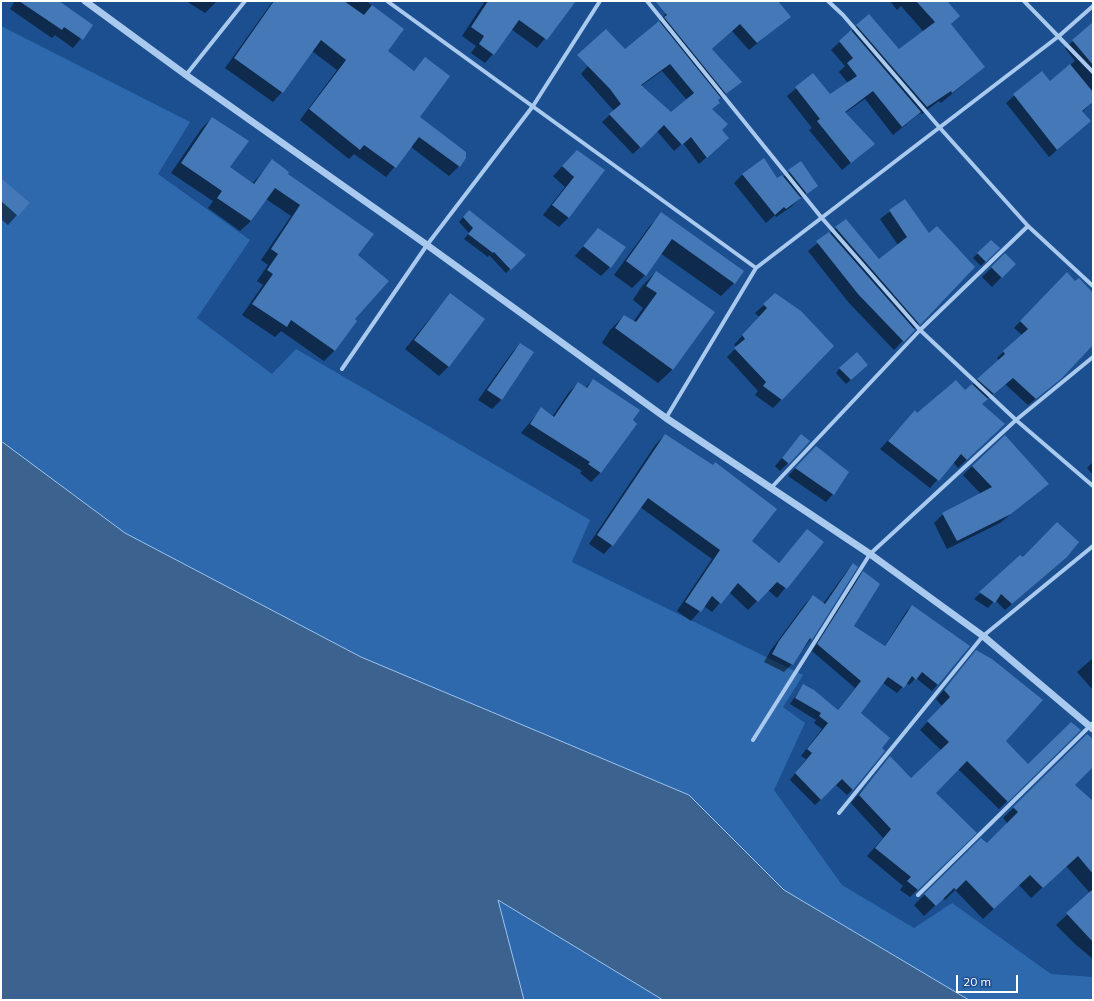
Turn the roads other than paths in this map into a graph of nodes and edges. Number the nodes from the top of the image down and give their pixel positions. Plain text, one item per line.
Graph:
1 (85, 1) edge
2 (245, 1) edge
3 (387, 1) edge
4 (600, 1) edge
5 (648, 1) edge
6 (828, 1) edge
7 (1024, 1) edge
8 (1093, 6) edge
9 (1059, 36) junction
10 (1093, 72) edge
11 (186, 75) junction
12 (533, 106) junction
13 (940, 128) junction
14 (821, 217) junction
15 (1028, 226) junction
16 (427, 245) junction
17 (756, 268) junction
18 (1093, 286) edge
19 (920, 330) junction
20 (1093, 357) edge
21 (342, 369) dead end
22 (666, 418) junction
23 (1016, 420) junction
24 (1093, 486) edge
25 (771, 488) junction
26 (1093, 546) edge
27 (870, 554) junction
28 (983, 636) junction
29 (1092, 726) edge
30 (753, 740) dead end
31 (839, 813) dead end
32 (918, 895) dead end

1 - 11 street
2 - 11 street
3 - 12 street
4 - 12 street
5 - 14 street
6 - 13 street
7 - 9 street
8 - 9 street
9 - 10 street
9 - 13 street
11 - 16 street
12 - 16 street
12 - 17 street
13 - 14 street
13 - 15 street
14 - 17 street
14 - 19 street
15 - 18 street
15 - 19 street
16 - 21 street
16 - 22 street
17 - 22 street
19 - 23 street
19 - 25 street
20 - 23 street
22 - 25 street
23 - 24 street
23 - 27 street
25 - 27 street
26 - 28 street
27 - 28 street
27 - 30 street
28 - 29 street
28 - 31 street
29 - 32 street

